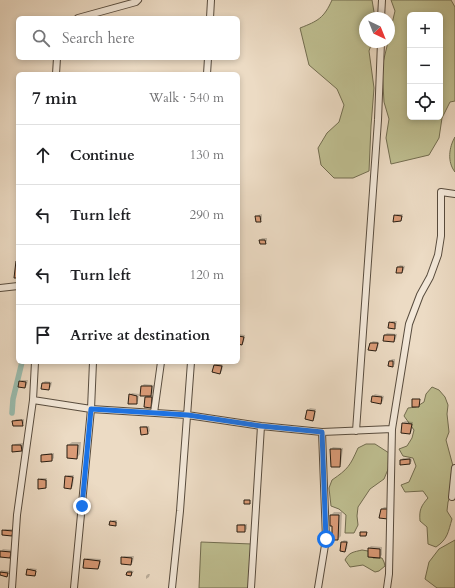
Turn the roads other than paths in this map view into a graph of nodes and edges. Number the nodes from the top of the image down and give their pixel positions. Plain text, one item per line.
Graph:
1 (138, 0) edge
2 (211, 0) edge
3 (382, 0) edge
4 (381, 12) edge
5 (85, 16) edge
6 (210, 16) edge
7 (381, 48) edge
8 (56, 60) edge
9 (208, 60) edge
10 (56, 72) edge
11 (207, 72) edge
12 (455, 194) edge
13 (16, 286) edge
14 (0, 288) edge
15 (35, 364) edge
16 (93, 364) edge
17 (161, 364) edge
18 (191, 364) edge
19 (33, 400) junction
20 (91, 409) junction
21 (154, 413) junction
22 (188, 415) junction
23 (261, 426) junction
24 (392, 429) junction
25 (356, 430) junction
26 (322, 432) junction
27 (455, 468) edge
28 (452, 497) dead end
29 (12, 588) edge
30 (74, 588) edge
31 (172, 588) edge
32 (251, 588) edge
33 (318, 588) edge
34 (387, 588) edge

1 - 5 street
2 - 6 street
3 - 4 street
7 - 25 street
8 - 10 street
9 - 11 street
12 - 24 street
13 - 14 street
15 - 19 street
16 - 20 street
17 - 21 street
18 - 22 street
19 - 20 street
19 - 29 street
20 - 21 street
20 - 30 street
21 - 22 street
22 - 23 street
22 - 31 street
23 - 26 street
23 - 32 street
24 - 25 street
24 - 34 street
25 - 26 street
26 - 33 street
27 - 28 street

